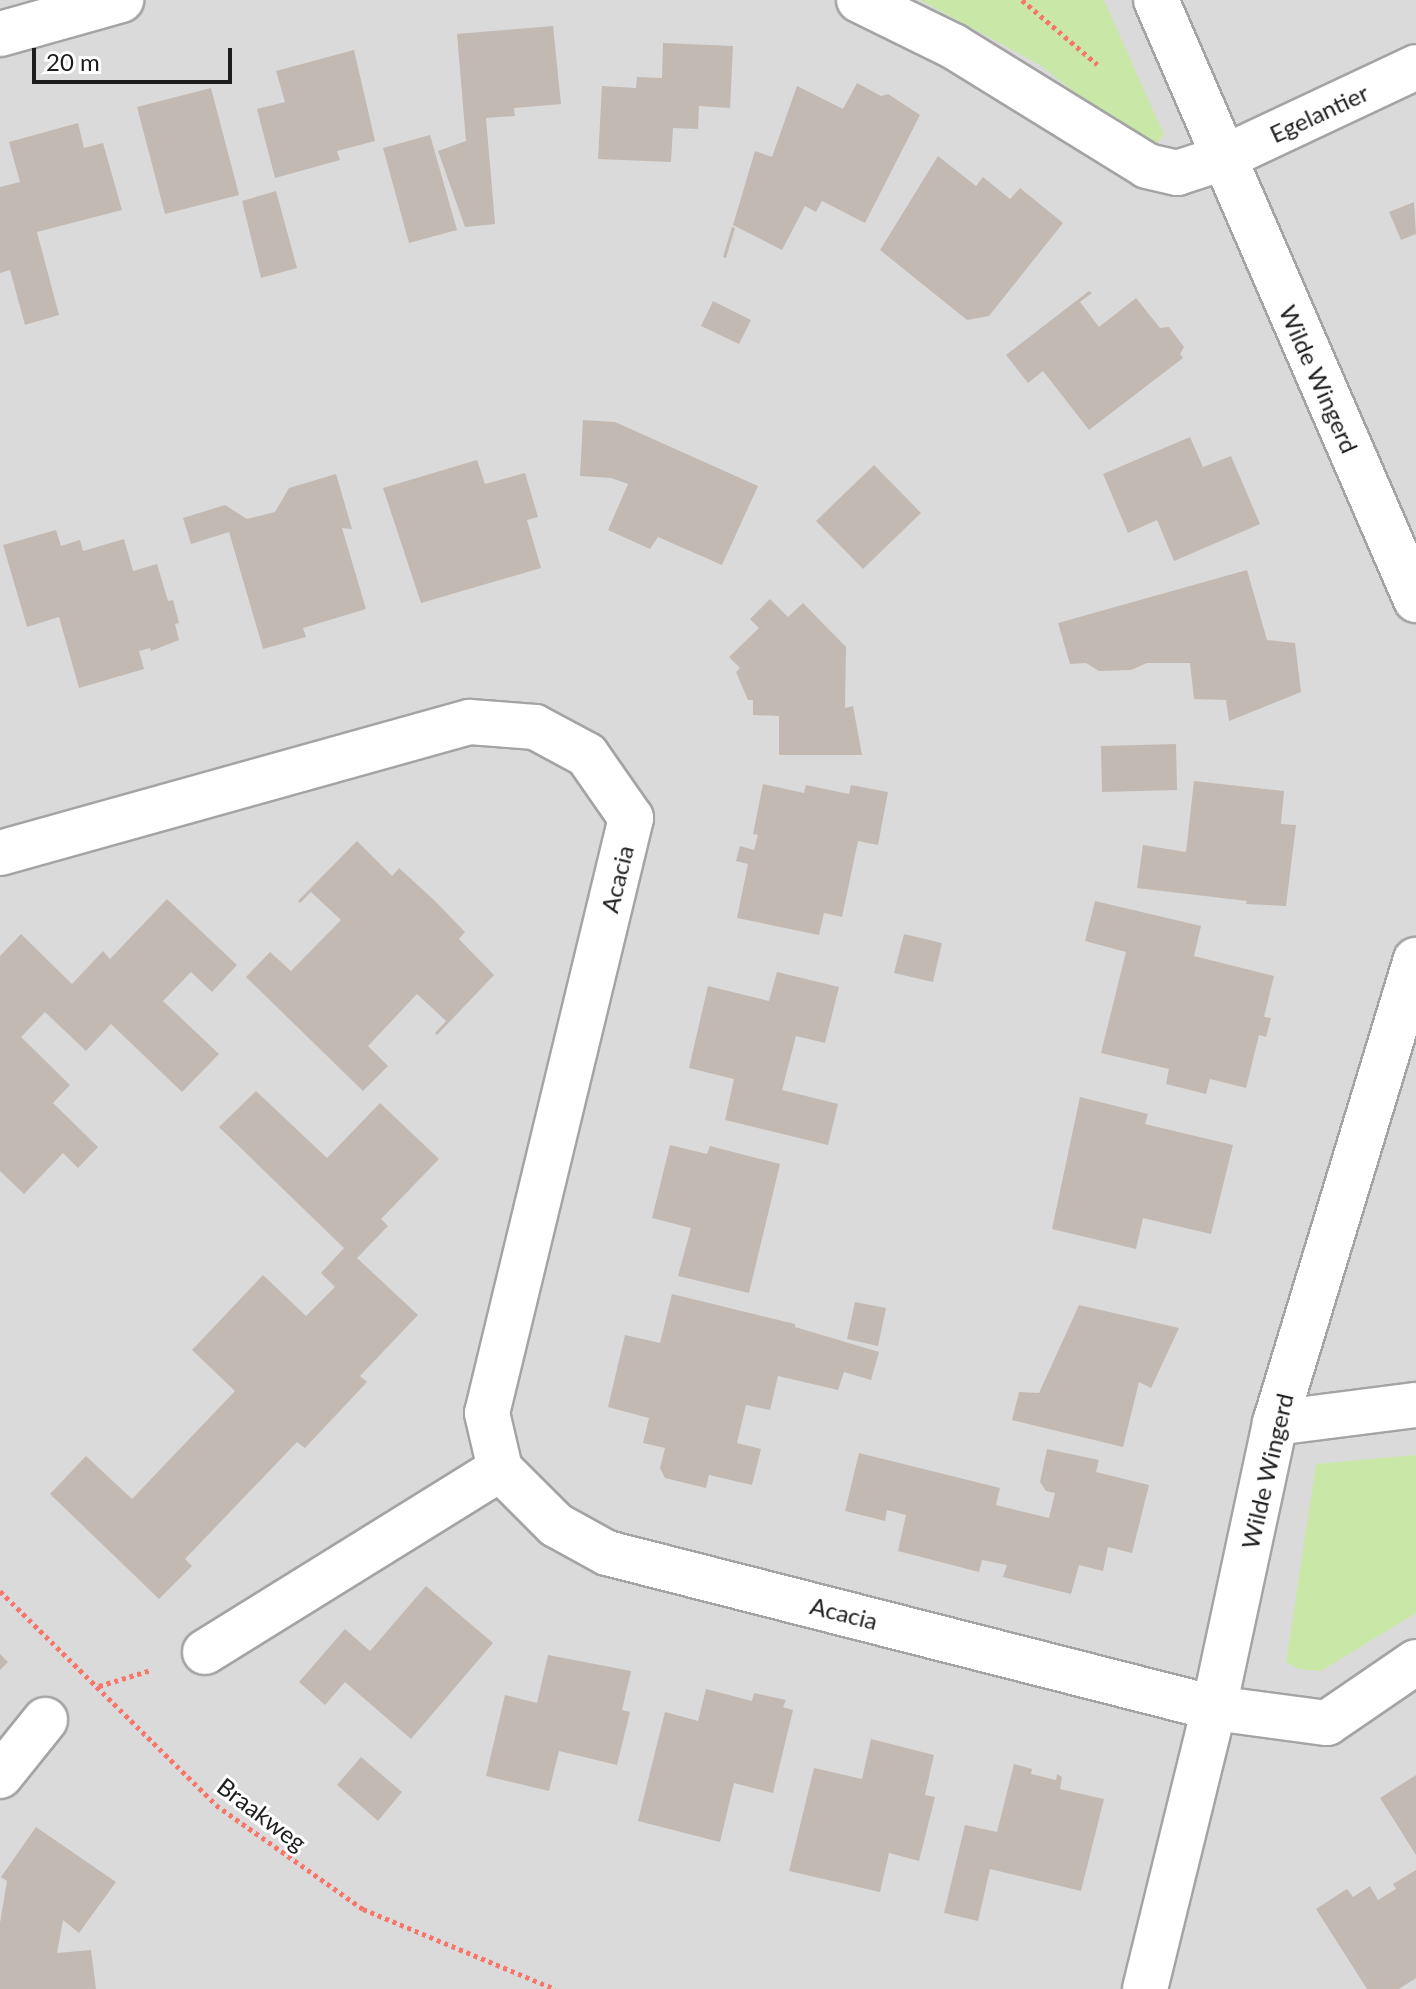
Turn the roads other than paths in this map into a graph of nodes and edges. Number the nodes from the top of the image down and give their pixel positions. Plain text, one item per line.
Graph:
1 (121, 0) edge
2 (859, 0) edge
3 (1156, 0) edge
4 (0, 34) edge
5 (1416, 67) edge
6 (1223, 158) junction
7 (1416, 600) edge
8 (0, 853) edge
9 (1416, 960) edge
10 (1416, 1405) edge
11 (1275, 1423) junction
12 (500, 1469) junction
13 (205, 1652) road end
14 (1416, 1662) edge
15 (1214, 1708) junction
16 (45, 1720) road end
17 (0, 1776) edge
18 (1145, 1989) edge

1 - 4 street
2 - 6 street
3 - 6 street, Wilde Wingerd
5 - 6 street, Egelantier
6 - 7 street, Wilde Wingerd
8 - 12 street, Acacia
9 - 11 street, Wilde Wingerd
10 - 11 street
11 - 15 street, Wilde Wingerd
12 - 13 street
12 - 15 street, Acacia
14 - 15 street, Acacia
15 - 18 street, Wilde Wingerd
16 - 17 street

